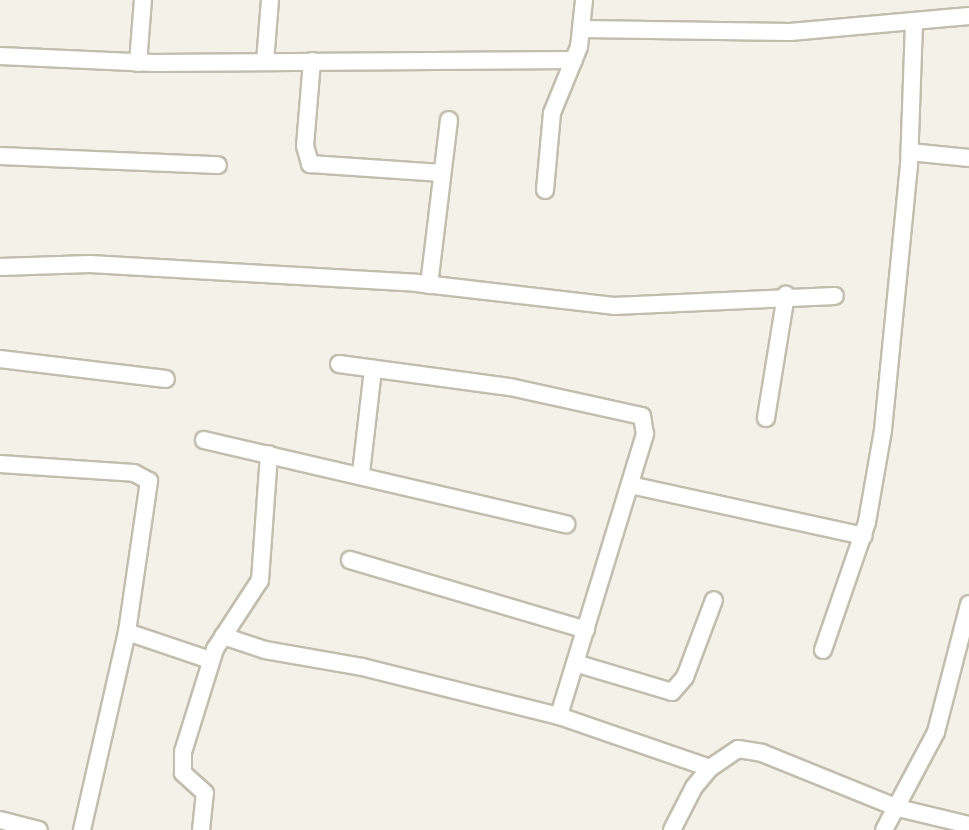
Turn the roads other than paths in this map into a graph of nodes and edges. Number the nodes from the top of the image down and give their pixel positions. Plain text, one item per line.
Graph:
1 (143, 0) edge
2 (270, 0) edge
3 (584, 0) edge
4 (969, 16) edge
5 (914, 23) junction
6 (582, 29) junction
7 (0, 56) edge
8 (574, 60) junction
9 (312, 61) junction
10 (265, 62) junction
11 (138, 63) junction
12 (449, 120) dead end
13 (910, 152) junction
14 (0, 156) edge
15 (969, 158) edge
16 (218, 165) dead end
17 (442, 173) junction
18 (545, 190) dead end
19 (0, 267) edge
20 (429, 285) junction
21 (786, 296) junction
22 (836, 296) dead end
23 (0, 359) edge
24 (339, 364) dead end
25 (374, 369) junction
26 (166, 379) dead end
27 (766, 418) dead end
28 (204, 440) dead end
29 (269, 454) junction
30 (0, 464) edge
31 (361, 473) junction
32 (630, 485) junction
33 (566, 524) dead end
34 (863, 536) junction
35 (350, 560) dead end
36 (714, 600) dead end
37 (969, 604) edge
38 (586, 630) junction
39 (127, 632) junction
40 (224, 636) junction
41 (823, 650) dead end
42 (210, 660) junction
43 (575, 663) junction
44 (559, 716) junction
45 (710, 768) junction
46 (898, 808) junction
47 (0, 820) edge
48 (969, 825) edge
49 (39, 830) edge
50 (82, 830) edge
51 (201, 830) edge
52 (672, 830) edge
53 (884, 830) edge

1 - 11 street
2 - 10 street
3 - 6 street
4 - 5 street
5 - 6 street
5 - 13 street
6 - 8 street
7 - 11 street
8 - 9 street
8 - 18 street
9 - 10 street
9 - 17 street
10 - 11 street
12 - 17 street
13 - 15 street
13 - 34 street
14 - 16 street
17 - 20 street
19 - 20 street
20 - 21 street
21 - 22 street
21 - 27 street
23 - 26 street
24 - 25 street
25 - 31 street
25 - 32 street
28 - 29 street
29 - 31 street
29 - 40 street
30 - 39 street
31 - 33 street
32 - 34 street
32 - 38 street
34 - 41 street
35 - 38 street
36 - 43 street
37 - 46 street
38 - 43 street
39 - 42 street
39 - 50 street
40 - 42 street
40 - 44 street
42 - 51 street
43 - 44 street
44 - 45 street
45 - 46 street
45 - 52 street
46 - 48 street
46 - 53 street
47 - 49 street

